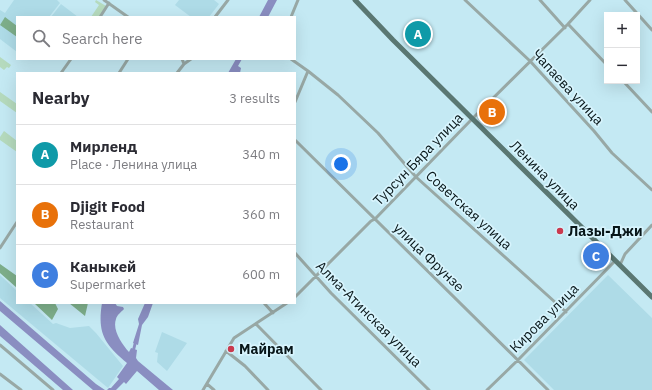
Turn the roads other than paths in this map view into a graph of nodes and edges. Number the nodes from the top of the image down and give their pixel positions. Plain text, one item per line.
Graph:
1 (104, 0) edge
2 (227, 0) edge
3 (298, 0) edge
4 (355, 0) edge
5 (465, 0) edge
6 (540, 0) edge
7 (590, 0) edge
8 (625, 0) edge
9 (109, 3) junction
10 (101, 16) edge
11 (127, 16) edge
12 (216, 16) edge
13 (290, 16) edge
14 (568, 24) junction
15 (565, 28) junction
16 (652, 30) edge
17 (70, 60) edge
18 (127, 60) edge
19 (182, 60) edge
20 (190, 60) edge
21 (292, 60) edge
22 (530, 61) junction
23 (604, 62) edge
24 (184, 64) junction
25 (308, 71) junction
26 (62, 72) edge
27 (120, 72) edge
28 (179, 72) edge
29 (626, 84) edge
30 (296, 100) edge
31 (652, 112) edge
32 (472, 119) junction
33 (296, 141) edge
34 (416, 177) junction
35 (652, 190) edge
36 (375, 219) junction
37 (16, 224) edge
38 (652, 225) edge
39 (0, 248) edge
40 (296, 254) edge
41 (615, 261) junction
42 (620, 266) junction
43 (316, 277) junction
44 (296, 296) edge
45 (652, 297) edge
46 (265, 304) edge
47 (285, 304) edge
48 (273, 312) junction
49 (566, 312) junction
50 (256, 324) junction
51 (0, 345) edge
52 (226, 351) junction
53 (518, 360) junction
54 (0, 374) edge
55 (207, 384) junction
56 (21, 390) edge
57 (53, 390) edge
58 (203, 390) edge
59 (214, 390) edge
60 (268, 390) edge
61 (321, 390) edge
62 (429, 390) edge
63 (487, 390) edge
64 (548, 390) edge

1 - 9 street
2 - 12 street
3 - 13 street
4 - 32 main road, Ленина улица
5 - 22 street, Чапаева улица
6 - 15 street
7 - 14 street, Турсун Бяра улица
8 - 16 street
9 - 10 street
9 - 11 street
14 - 15 street, Турсун Бяра улица
14 - 23 street
15 - 22 street, Турсун Бяра улица
17 - 26 street
18 - 27 street
19 - 24 street
20 - 24 street
21 - 25 street, Советская улица
22 - 32 street, Турсун Бяра улица
22 - 35 street, Чапаева улица
24 - 28 street
25 - 30 street
25 - 34 street, Советская улица
29 - 31 street
32 - 34 street, Турсун Бяра улица
32 - 41 main road, Ленина улица
33 - 36 street, улица Фрунзе
34 - 36 street, Турсун Бяра улица
34 - 49 street, Советская улица
36 - 43 street, Турсун Бяра улица
36 - 53 street, улица Фрунзе
37 - 39 street
38 - 42 street
40 - 43 street, Алма-Атинская улица
41 - 42 main road, Ленина улица
41 - 49 street, Кирова улица
42 - 45 main road, Ленина улица
43 - 44 street, Турсун Бяра улица
43 - 62 street, Алма-Атинская улица
46 - 48 street
47 - 48 street
48 - 50 street
49 - 53 street, Кирова улица
50 - 52 street
50 - 61 street
51 - 57 street
52 - 55 street
52 - 60 street
53 - 63 street, Кирова улица
53 - 64 street, улица Фрунзе
54 - 56 street
55 - 58 street
55 - 59 street

